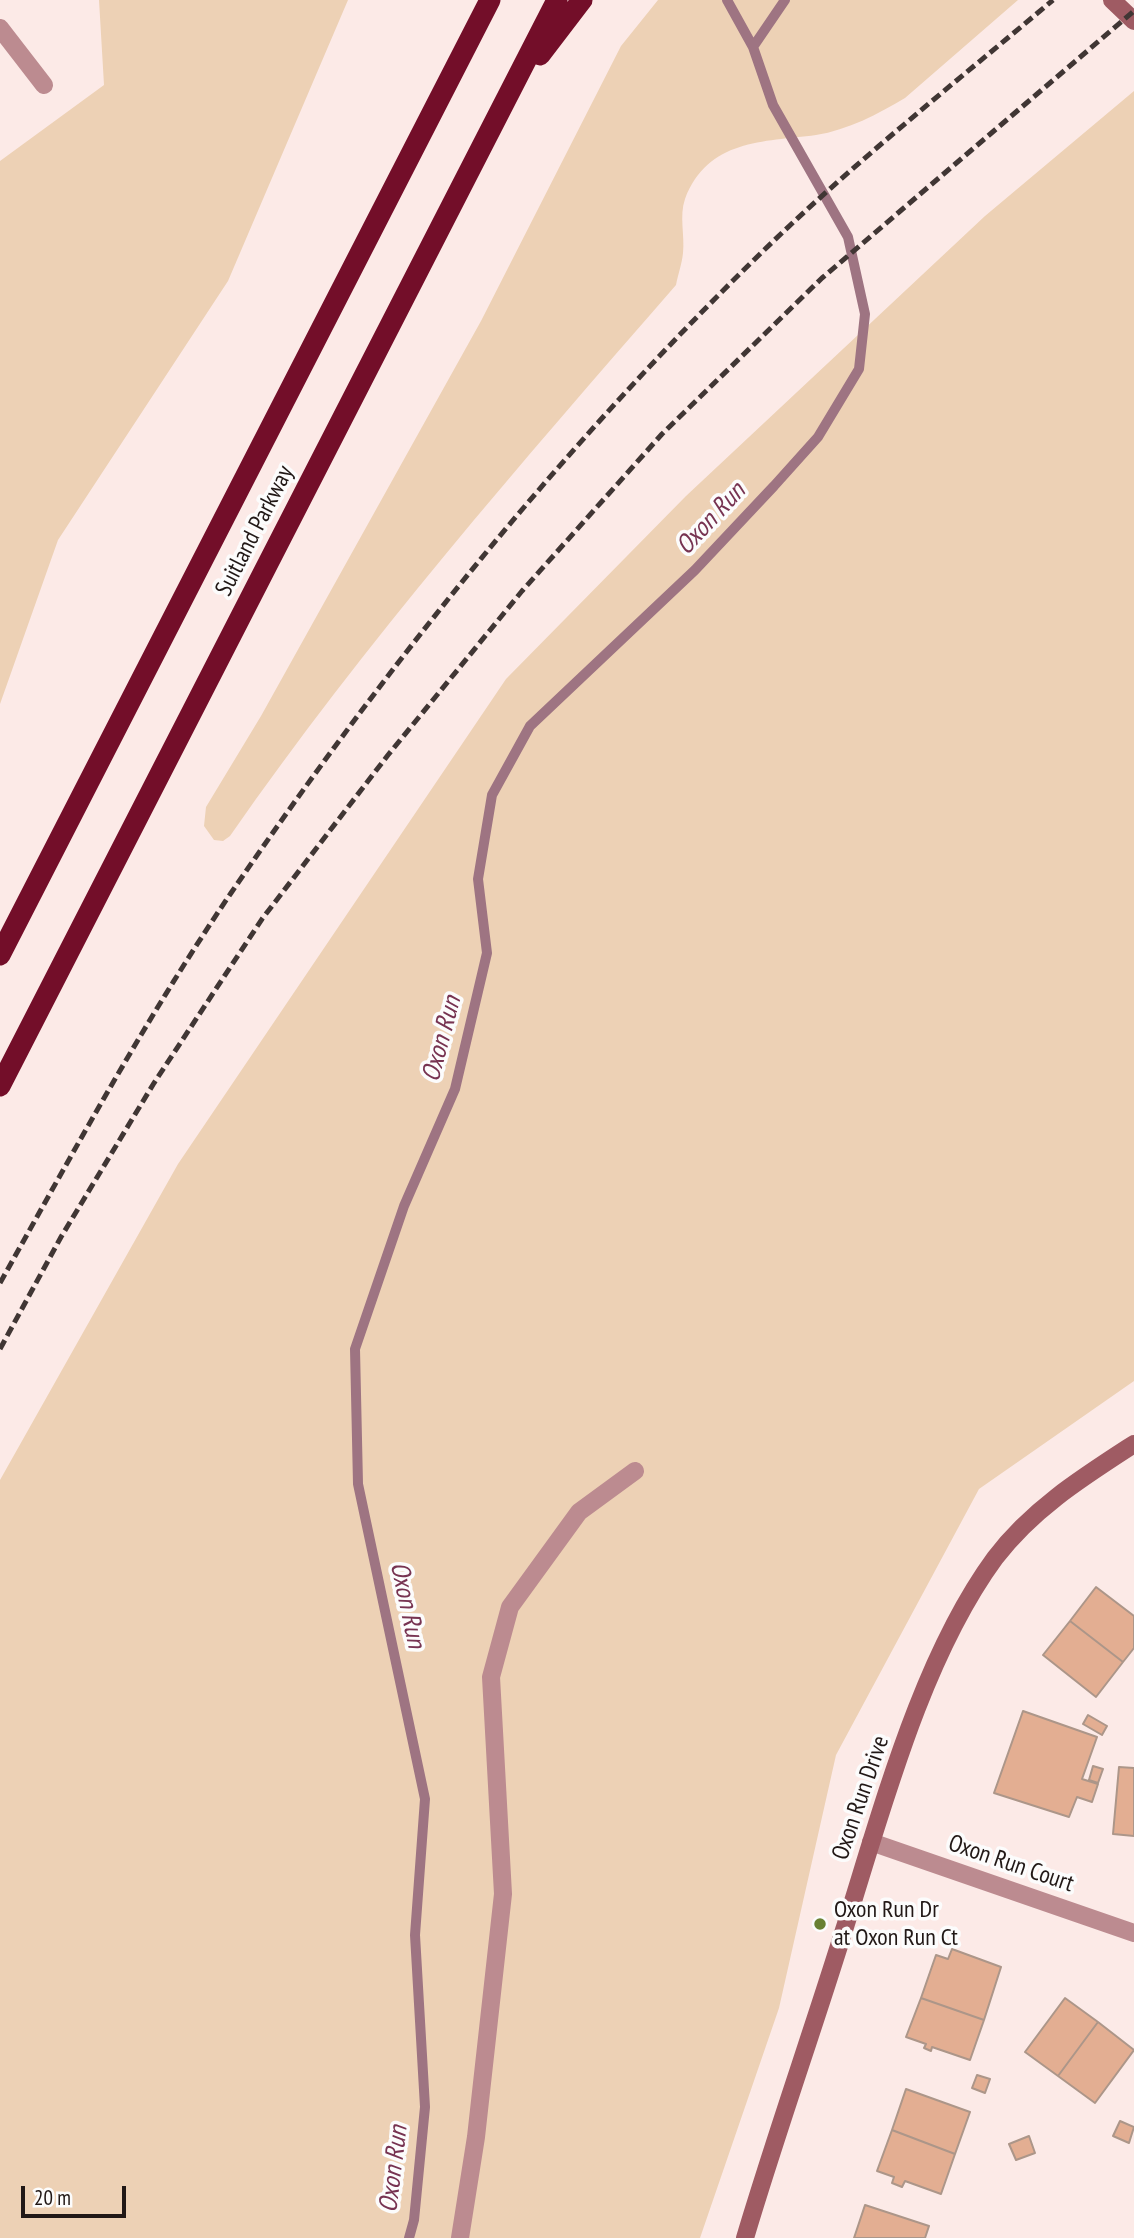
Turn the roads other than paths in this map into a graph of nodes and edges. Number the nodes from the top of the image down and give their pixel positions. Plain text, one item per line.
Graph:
1 (490, 0) edge
2 (557, 0) edge
3 (582, 0) edge
4 (1112, 0) edge
5 (1134, 21) edge
6 (0, 28) edge
7 (44, 85) dead end
8 (506, 98) junction
9 (0, 955) edge
10 (0, 1086) edge
11 (1134, 1444) edge
12 (635, 1471) dead end
13 (872, 1842) junction
14 (1134, 1933) edge
15 (460, 2238) edge
16 (746, 2238) edge

1 - 9 highway, Suitland Parkway
2 - 8 highway, Suitland Parkway
3 - 8 highway
4 - 5 street
6 - 7 street
8 - 10 highway, Suitland Parkway
11 - 13 street, Oxon Run Drive
12 - 15 street
13 - 14 street, Oxon Run Court
13 - 16 street, Oxon Run Drive

